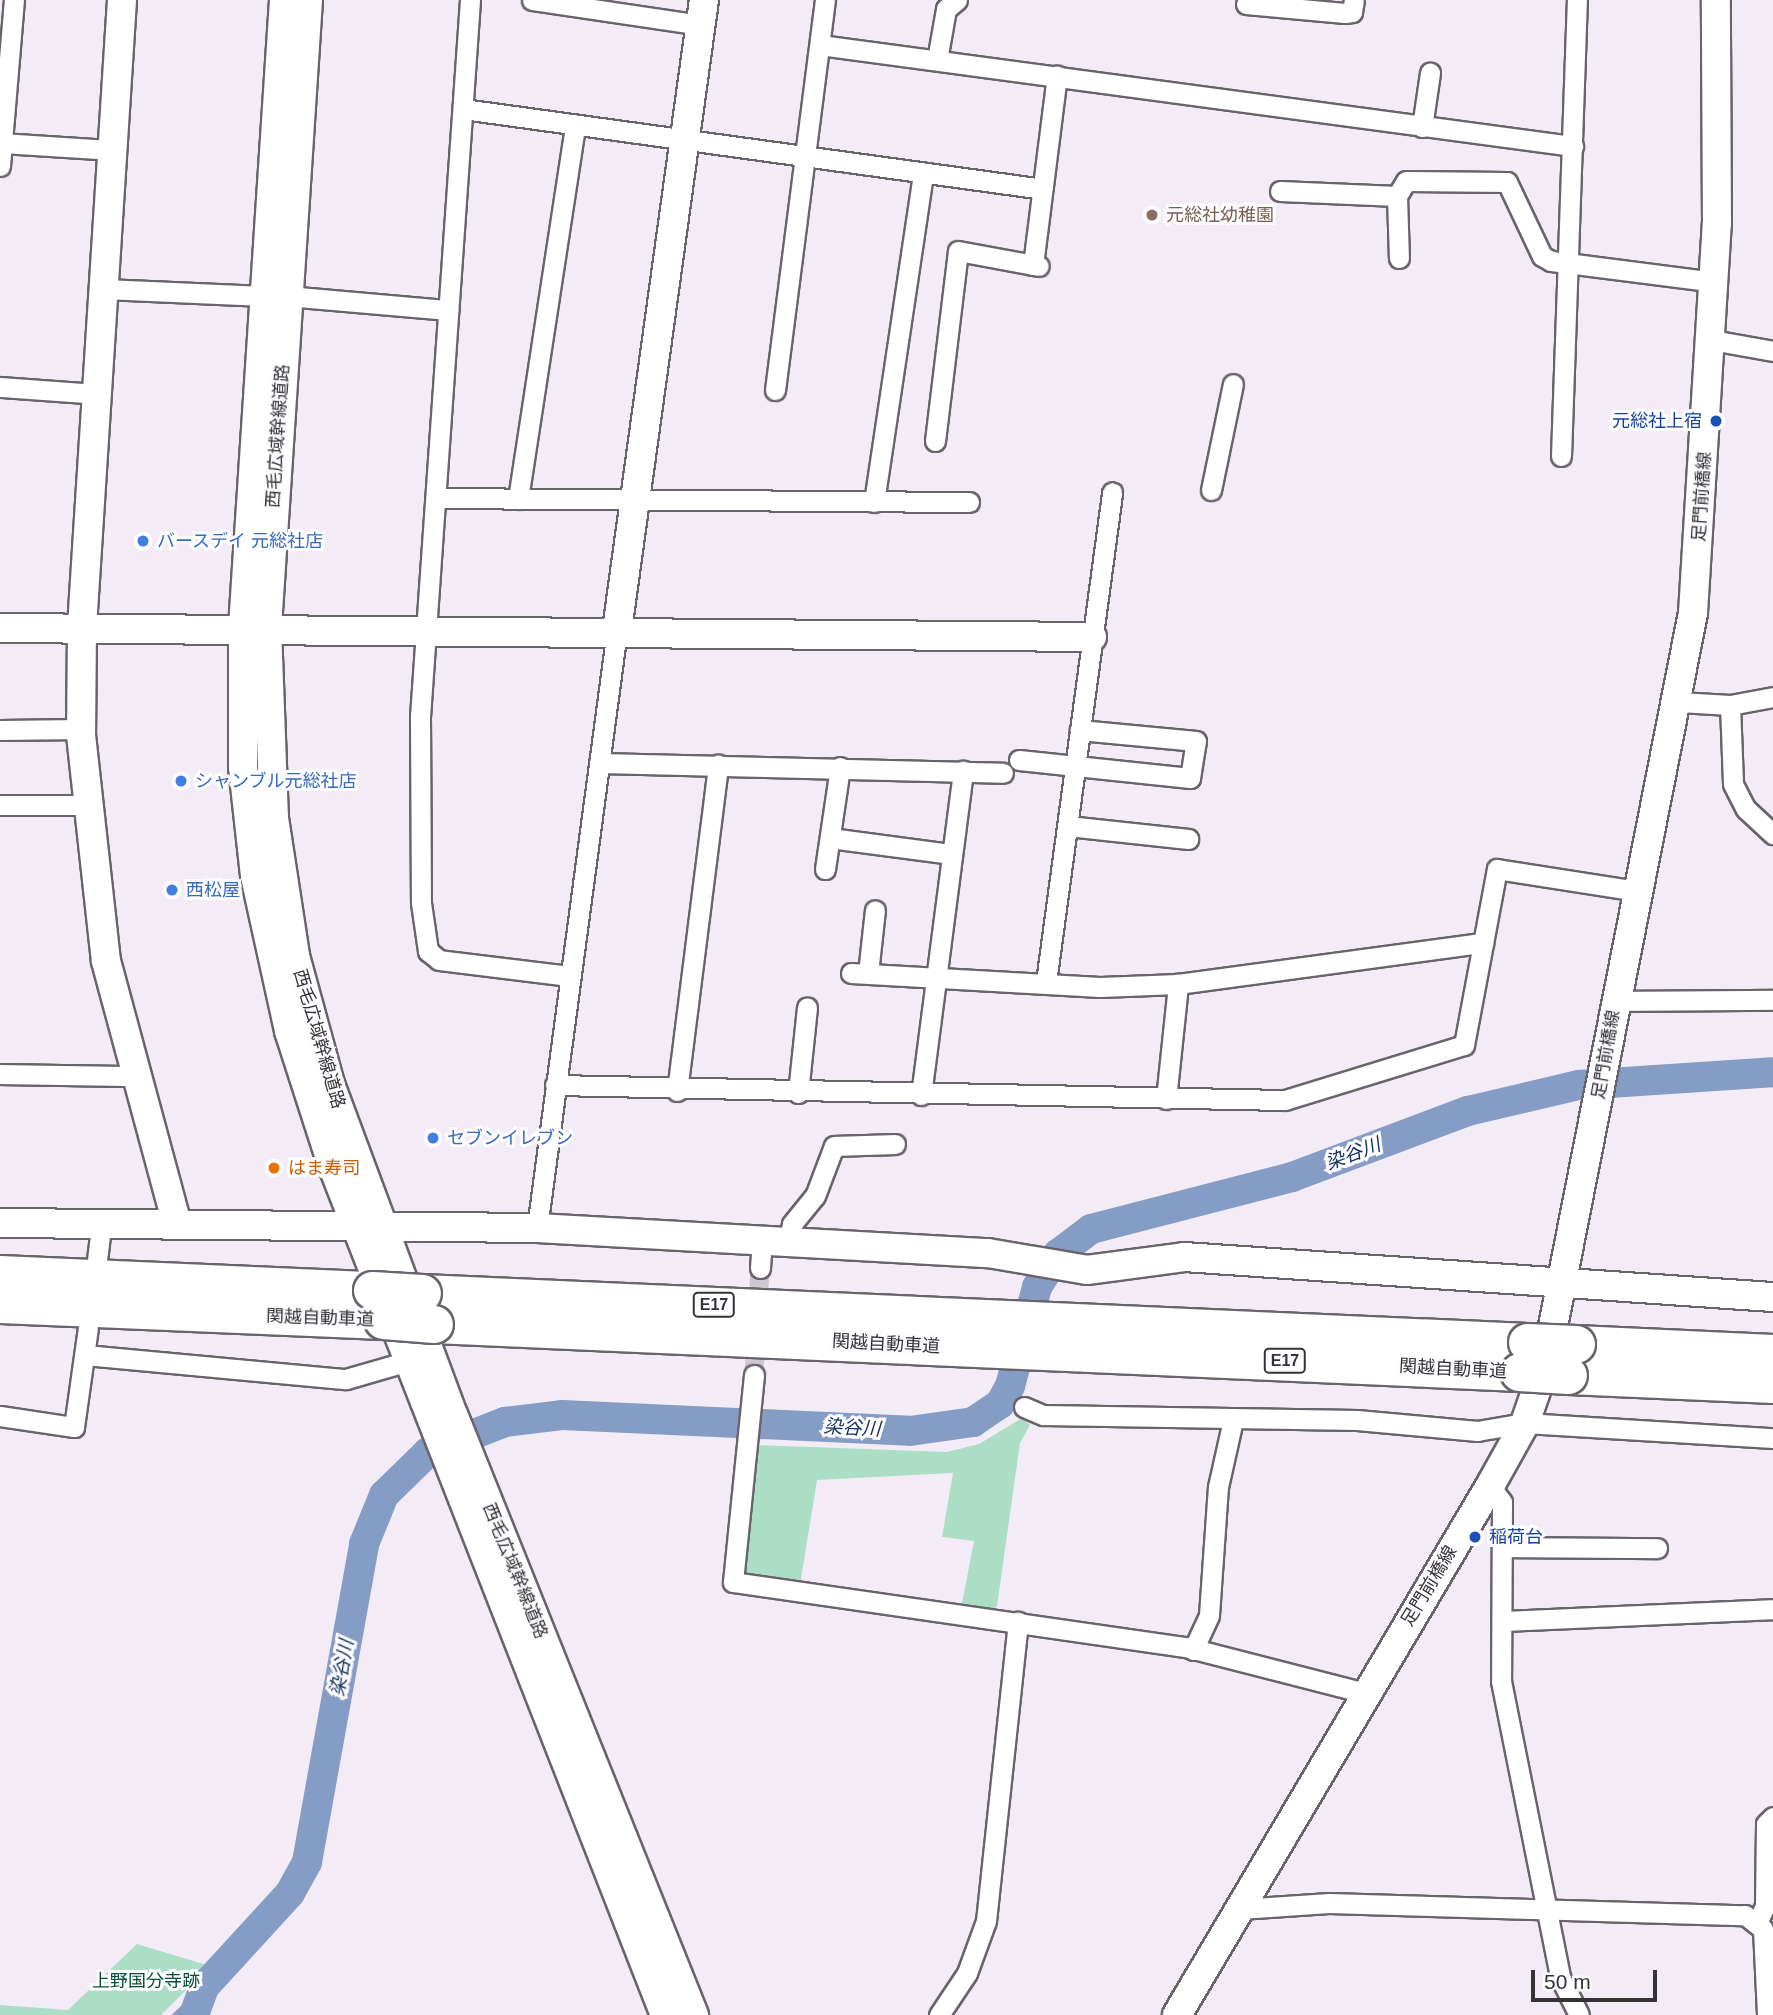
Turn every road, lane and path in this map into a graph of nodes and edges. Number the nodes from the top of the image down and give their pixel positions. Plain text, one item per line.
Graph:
1 (14, 0) edge
2 (122, 0) edge
3 (284, 0) edge
4 (308, 0) edge
5 (470, 0) edge
6 (532, 0) edge
7 (825, 0) edge
8 (957, 0) edge
9 (1354, 0) edge
10 (1577, 0) edge
11 (1716, 0) edge
12 (592, 4) edge
13 (1247, 4) dead end
14 (702, 13) edge
15 (820, 45) junction
16 (937, 61) junction
17 (1430, 73) dead end
18 (1058, 76) junction
19 (463, 108) junction
20 (575, 125) junction
21 (1422, 127) junction
22 (685, 141) junction
23 (1, 143) edge
24 (1573, 146) junction
25 (112, 150) junction
26 (805, 157) junction
27 (0, 166) edge
28 (923, 173) junction
29 (1043, 189) junction
30 (1280, 191) dead end
31 (1398, 196) junction
32 (1399, 258) dead end
33 (1571, 262) junction
34 (1715, 282) junction
35 (104, 289) junction
36 (276, 296) junction
37 (448, 310) junction
38 (1712, 340) junction
39 (1773, 351) edge
40 (1233, 384) dead end
41 (0, 387) edge
42 (775, 390) dead end
43 (97, 394) junction
44 (935, 440) dead end
45 (1562, 456) dead end
46 (1211, 490) dead end
47 (1112, 492) dead end
48 (436, 498) junction
49 (518, 499) junction
50 (635, 500) junction
51 (874, 502) junction
52 (969, 502) dead end
53 (82, 626) junction
54 (255, 627) junction
55 (0, 628) edge
56 (426, 628) junction
57 (617, 630) junction
58 (1092, 637) junction
59 (1773, 697) edge
60 (1679, 702) junction
61 (1730, 705) junction
62 (81, 729) junction
63 (0, 730) edge
64 (1080, 730) junction
65 (1019, 760) dead end
66 (599, 763) junction
67 (718, 765) junction
68 (840, 767) junction
69 (1076, 768) junction
70 (963, 771) junction
71 (1003, 773) dead end
72 (0, 805) edge
73 (85, 805) junction
74 (1068, 825) junction
75 (1773, 834) edge
76 (830, 838) junction
77 (1188, 838) dead end
78 (952, 853) junction
79 (825, 869) dead end
80 (1638, 891) junction
81 (876, 910) dead end
82 (1483, 943) junction
83 (936, 975) junction
84 (570, 976) junction
85 (1045, 982) junction
86 (1178, 984) junction
87 (1773, 1000) edge
88 (1616, 1001) junction
89 (807, 1007) dead end
90 (0, 1074) edge
91 (132, 1076) junction
92 (555, 1085) junction
93 (677, 1091) junction
94 (798, 1093) junction
95 (921, 1095) junction
96 (1166, 1099) junction
97 (895, 1144) dead end
98 (0, 1223) edge
99 (368, 1223) junction
100 (177, 1224) junction
101 (101, 1225) junction
102 (537, 1228) junction
103 (770, 1250) junction
104 (97, 1260) dead end
105 (0, 1274) edge
106 (1565, 1283) junction
107 (1773, 1297) edge
108 (0, 1304) edge
109 (378, 1306) junction
110 (88, 1328) dead end
111 (1773, 1353) edge
112 (85, 1354) junction
113 (412, 1360) junction
114 (1572, 1360) junction
115 (754, 1375) tunnel mouth
116 (1773, 1384) edge
117 (1024, 1407) dead end
118 (0, 1416) edge
119 (444, 1417) junction
120 (1233, 1420) junction
121 (1525, 1423) junction
122 (1773, 1438) edge
123 (461, 1464) junction
124 (1490, 1486) junction
125 (1503, 1547) junction
126 (1657, 1548) dead end
127 (1773, 1609) edge
128 (1502, 1621) junction
129 (1018, 1622) junction
130 (1193, 1650) junction
131 (1365, 1693) junction
132 (1773, 1818) edge
133 (1240, 1909) junction
134 (1546, 1910) junction
135 (1758, 1921) junction
136 (665, 2015) edge
137 (694, 2015) edge
138 (939, 2015) edge
139 (1177, 2015) edge
140 (1579, 2015) edge
141 (1767, 2015) edge

1 - 23 street
2 - 25 main road
3 - 36 main road, 西毛広域幹線道路
4 - 36 main road, 西毛広域幹線道路
5 - 19 street
6 - 12 street
7 - 15 street
8 - 16 street
9 - 13 street
10 - 24 street
11 - 34 main road, 足門前橋線
12 - 14 street
14 - 22 main road
15 - 16 street
15 - 26 street
16 - 18 street
17 - 21 street
18 - 21 street
18 - 29 street
19 - 20 street
19 - 37 street
20 - 22 street
20 - 49 street
21 - 24 street
22 - 26 street
22 - 50 main road
23 - 25 street
23 - 27 street
24 - 33 street
25 - 35 main road
26 - 28 street
26 - 42 street
28 - 29 street
28 - 51 street
29 - 44 street
30 - 31 street
31 - 32 street
31 - 33 street
33 - 34 street
33 - 45 street
34 - 38 main road, 足門前橋線
35 - 36 street
35 - 43 main road
36 - 37 street
36 - 54 main road, 西毛広域幹線道路
37 - 48 street
38 - 39 street
38 - 60 main road, 足門前橋線
40 - 46 street
41 - 43 street
43 - 53 main road
47 - 58 street
48 - 49 street
48 - 56 street
49 - 50 street
50 - 51 street
50 - 57 main road
51 - 52 street
53 - 54 main road
53 - 55 main road
53 - 62 main road
54 - 56 main road
54 - 99 main road, 西毛広域幹線道路
56 - 57 main road
56 - 84 street
57 - 58 main road
57 - 66 street
58 - 64 street
59 - 61 street
60 - 61 street
60 - 80 main road, 足門前橋線
61 - 75 street
62 - 63 street
62 - 73 main road
64 - 69 street
64 - 69 street
65 - 69 street
66 - 67 street
66 - 84 street
67 - 68 street
67 - 93 street
68 - 70 street
68 - 76 street
69 - 74 street
70 - 71 street
70 - 78 street
72 - 73 street
73 - 91 main road
74 - 77 street
74 - 85 street
76 - 78 street
76 - 79 street
78 - 83 street
80 - 82 street
80 - 88 main road, 足門前橋線
81 - 83 street
82 - 86 street
82 - 96 street
83 - 85 street
83 - 95 street
84 - 92 street
85 - 86 street
86 - 96 street
87 - 88 street
88 - 106 main road, 足門前橋線
89 - 94 street
90 - 91 street
91 - 100 main road
92 - 93 street
92 - 102 street
93 - 94 street
94 - 95 street
95 - 96 street
97 - 103 street
98 - 101 main road
99 - 100 main road
99 - 102 main road
99 - 113 main road, 西毛広域幹線道路
99 - 119 main road, 西毛広域幹線道路
100 - 101 main road
101 - 104 street
102 - 103 main road
103 - 106 main road
105 - 109 highway, 関越自動車道 / E17
106 - 107 main road
106 - 121 main road, 足門前橋線
108 - 109 highway, 関越自動車道 / E17
109 - 114 highway, 関越自動車道 / E17, bridge
110 - 112 street
111 - 114 highway, 関越自動車道 / E17
112 - 113 street
112 - 118 street
113 - 119 main road, 西毛広域幹線道路
114 - 116 highway, 関越自動車道 / E17
115 - 129 street
117 - 120 street
119 - 123 main road, 西毛広域幹線道路
120 - 121 street
120 - 130 street
121 - 122 street
121 - 124 main road, 足門前橋線
123 - 136 main road, 西毛広域幹線道路
123 - 137 main road, 西毛広域幹線道路
124 - 125 street
124 - 131 main road, 足門前橋線
125 - 126 street
125 - 128 street
127 - 128 street
128 - 134 street
129 - 130 street
129 - 138 street
130 - 131 street
131 - 133 main road, 足門前橋線
132 - 135 street
133 - 134 street
133 - 139 main road, 足門前橋線
134 - 135 street
134 - 140 street
135 - 141 street

